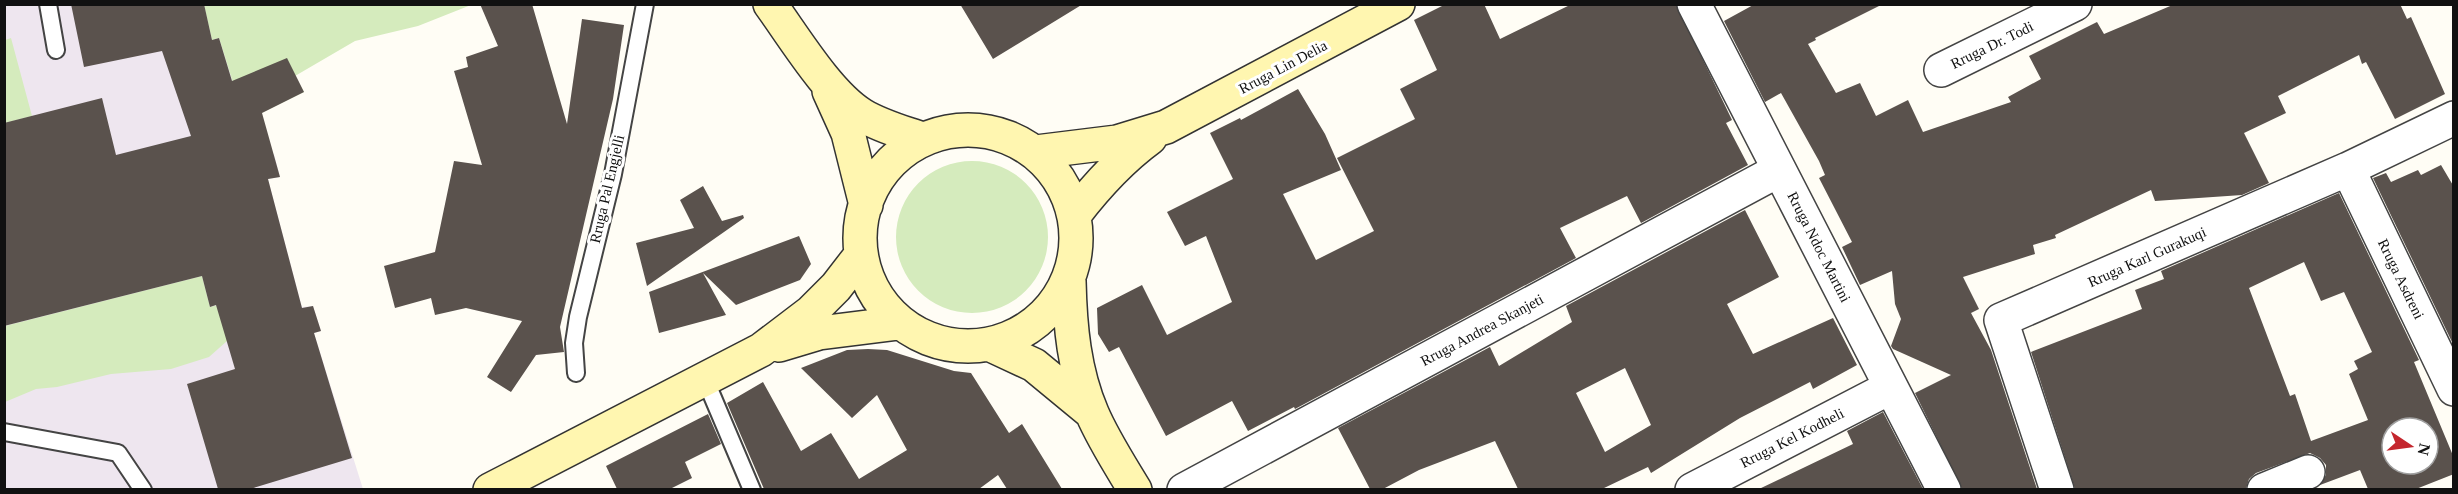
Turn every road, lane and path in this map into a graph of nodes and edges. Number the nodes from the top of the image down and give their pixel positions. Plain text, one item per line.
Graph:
1 (48, 4) edge
2 (645, 4) edge
3 (770, 4) edge
4 (1398, 4) edge
5 (1694, 4) edge
6 (2075, 4) edge
7 (56, 50) dead end
8 (1941, 70) dead end
9 (824, 78) junction
10 (2454, 118) edge
11 (1166, 127) junction
12 (922, 139) junction
13 (1036, 152) junction
14 (2348, 169) junction
15 (1779, 170) junction
16 (866, 205) junction
17 (1075, 214) junction
18 (860, 256) junction
19 (1068, 281) junction
20 (899, 323) junction
21 (991, 345) junction
22 (760, 350) junction
23 (576, 373) dead end
24 (705, 379) junction
25 (1891, 387) junction
26 (2454, 389) edge
27 (1091, 412) junction
28 (4, 432) edge
29 (2308, 472) dead end
30 (143, 489) edge
31 (490, 489) edge
32 (752, 489) edge
33 (1134, 489) edge
34 (1185, 489) edge
35 (1692, 489) edge
36 (1944, 489) edge
37 (2057, 489) edge
38 (2264, 489) edge

1 - 7 lane
2 - 23 lane, Rruga Pal Engjelli
3 - 9 main road
4 - 11 main road, Rruga Lin Delia
5 - 15 street, Rruga Ndoc Martini
6 - 8 street, Rruga Dr. Todi
9 - 12 main road
9 - 16 main road
10 - 14 street, Rruga Karl Gurakuqi
11 - 13 main road, Rruga Lin Delia
11 - 17 main road, Rruga Lin Delia
12 - 13 main road
12 - 16 main road
13 - 17 main road
14 - 26 street, Rruga Asdreni
14 - 37 street, Rruga Karl Gurakuqi
15 - 25 street, Rruga Ndoc Martini
15 - 34 street, Rruga Andrea Skanjeti
16 - 18 main road
17 - 19 main road
18 - 20 main road
18 - 22 main road
19 - 21 main road
19 - 27 main road
20 - 21 main road
20 - 22 main road
21 - 27 main road
22 - 24 main road
24 - 31 main road
24 - 32 lane
25 - 35 street, Rruga Kel Kodheli
25 - 36 street, Rruga Ndoc Martini
27 - 33 main road
28 - 30 lane
29 - 38 street

